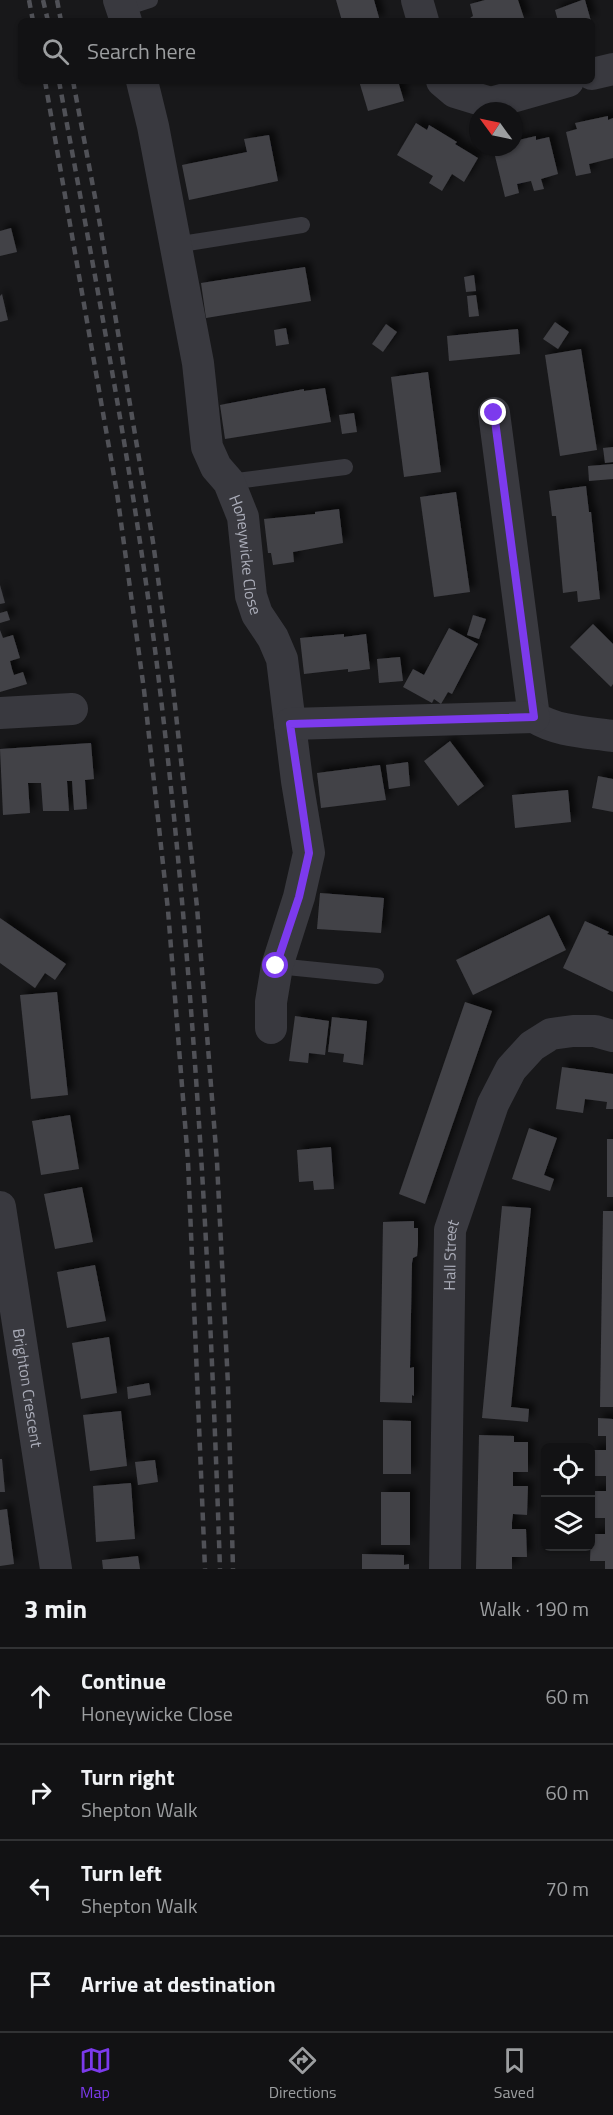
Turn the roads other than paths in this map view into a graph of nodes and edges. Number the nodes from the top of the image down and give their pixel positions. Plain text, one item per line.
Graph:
1 (417, 0) edge
2 (422, 18) edge
3 (613, 69) edge
4 (595, 73) edge
5 (143, 84) edge
6 (446, 84) edge
7 (558, 84) edge
8 (302, 225) dead end
9 (175, 245) junction
10 (494, 413) dead end
11 (345, 467) dead end
12 (229, 482) junction
13 (72, 709) dead end
14 (0, 713) edge
15 (534, 717) junction
16 (290, 724) junction
17 (613, 736) edge
18 (276, 966) junction
19 (376, 976) dead end
20 (271, 1028) dead end
21 (613, 1036) edge
22 (0, 1207) edge
23 (56, 1569) edge
24 (446, 1569) edge

1 - 2 street
3 - 4 street
5 - 9 street, Honeywicke Close
6 - 7 street
8 - 9 lane
9 - 12 street, Honeywicke Close
10 - 15 street
11 - 12 lane
12 - 16 street, Honeywicke Close
13 - 14 street
15 - 16 street
15 - 17 street
16 - 18 street, Honeywicke Close
18 - 19 lane
18 - 20 street, Honeywicke Close
21 - 24 street, Hall Street
22 - 23 street, Brighton Crescent

